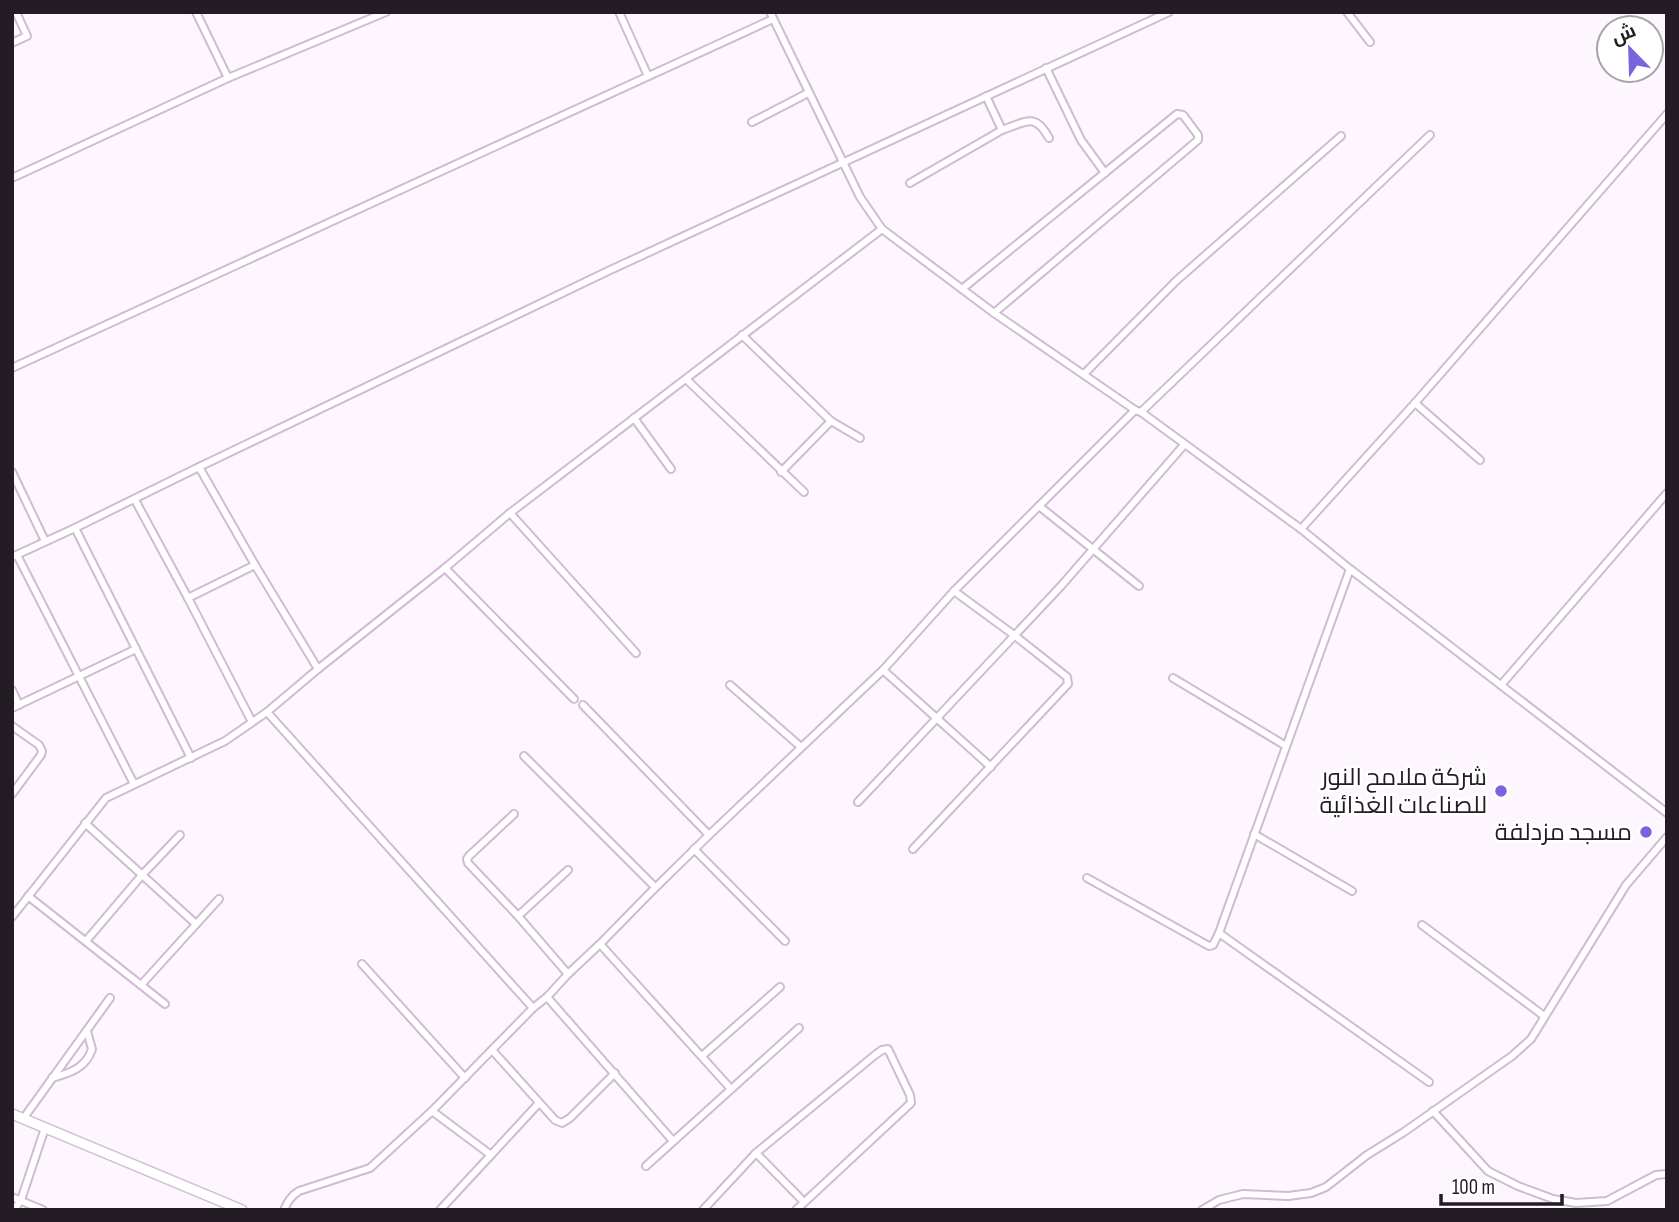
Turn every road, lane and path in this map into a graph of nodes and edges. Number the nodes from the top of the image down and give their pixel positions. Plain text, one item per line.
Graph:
1 (16, 12) edge
2 (196, 12) edge
3 (386, 12) edge
4 (619, 12) edge
5 (1169, 12) edge
6 (1347, 12) edge
7 (771, 16) edge
8 (1370, 42) dead end
9 (12, 43) edge
10 (1046, 68) junction
11 (648, 76) junction
12 (228, 78) junction
13 (808, 93) junction
14 (986, 96) junction
15 (1667, 114) edge
16 (752, 122) dead end
17 (1002, 130) junction
18 (1430, 135) dead end
19 (1341, 136) dead end
20 (1049, 138) dead end
21 (843, 162) junction
22 (1105, 173) junction
23 (12, 178) edge
24 (910, 183) dead end
25 (882, 229) junction
26 (962, 289) junction
27 (994, 313) junction
28 (742, 335) junction
29 (12, 368) edge
30 (1084, 374) junction
31 (686, 379) junction
32 (1415, 403) junction
33 (1138, 411) junction
34 (634, 418) junction
35 (831, 421) junction
36 (860, 438) dead end
37 (1184, 445) junction
38 (1480, 460) dead end
39 (199, 467) junction
40 (671, 469) dead end
41 (12, 472) edge
42 (782, 472) junction
43 (804, 492) dead end
44 (1667, 493) edge
45 (135, 500) junction
46 (1039, 506) junction
47 (510, 513) junction
48 (75, 528) junction
49 (1301, 529) junction
50 (45, 541) junction
51 (1093, 550) junction
52 (15, 556) edge
53 (255, 565) junction
54 (445, 568) junction
55 (1350, 569) junction
56 (1139, 586) dead end
57 (954, 591) junction
58 (188, 598) junction
59 (1014, 635) junction
60 (136, 649) junction
61 (636, 653) dead end
62 (318, 669) junction
63 (883, 670) junction
64 (80, 677) junction
65 (1173, 678) dead end
66 (730, 685) dead end
67 (1501, 685) junction
68 (12, 690) edge
69 (574, 699) dead end
70 (583, 705) dead end
71 (16, 707) edge
72 (267, 712) junction
73 (937, 718) junction
74 (252, 722) junction
75 (12, 726) edge
76 (1286, 746) junction
77 (801, 747) junction
78 (524, 756) dead end
79 (191, 758) junction
80 (991, 766) junction
81 (134, 784) junction
82 (12, 794) edge
83 (858, 802) dead end
84 (1667, 813) edge
85 (514, 814) dead end
86 (85, 823) junction
87 (1254, 834) junction
88 (180, 835) dead end
89 (709, 835) junction
90 (1667, 838) edge
91 (694, 849) junction
92 (913, 849) dead end
93 (568, 870) dead end
94 (142, 875) junction
95 (1087, 878) dead end
96 (655, 887) junction
97 (1352, 891) dead end
98 (28, 896) junction
99 (219, 899) dead end
100 (518, 916) junction
101 (12, 917) edge
102 (196, 924) junction
103 (1422, 925) dead end
104 (1219, 933) junction
105 (785, 940) dead end
106 (86, 941) junction
107 (600, 944) junction
108 (362, 964) dead end
109 (568, 974) junction
110 (141, 985) junction
111 (780, 987) dead end
112 (547, 997) junction
113 (110, 998) dead end
114 (165, 1004) dead end
115 (533, 1008) junction
116 (1544, 1016) junction
117 (799, 1028) dead end
118 (87, 1031) junction
119 (492, 1050) junction
120 (702, 1055) junction
121 (615, 1073) junction
122 (52, 1078) junction
123 (465, 1078) junction
124 (1429, 1082) dead end
125 (731, 1089) junction
126 (539, 1102) junction
127 (432, 1111) junction
128 (1433, 1111) junction
129 (12, 1114) edge
130 (23, 1119) junction
131 (46, 1128) junction
132 (673, 1140) junction
133 (756, 1153) junction
134 (491, 1155) junction
135 (646, 1166) dead end
136 (1667, 1174) edge
137 (12, 1197) edge
138 (21, 1200) junction
139 (804, 1202) junction
140 (236, 1209) edge
141 (14, 1210) edge
142 (43, 1210) edge
143 (284, 1210) edge
144 (440, 1210) edge
145 (703, 1210) edge
146 (796, 1210) edge
147 (1202, 1210) edge

1 - 9 street
2 - 12 street
3 - 12 street
4 - 11 street
5 - 10 street
6 - 8 street
7 - 11 street
7 - 13 street
10 - 14 street
10 - 22 street
11 - 29 street
12 - 23 street
13 - 16 street
13 - 21 street
14 - 17 street
14 - 21 street
15 - 32 street
17 - 20 street
17 - 24 street
18 - 33 street
19 - 30 street
21 - 25 street
21 - 39 street
22 - 26 street
22 - 27 street
25 - 26 street
25 - 28 street
26 - 27 street
27 - 30 street
28 - 31 street
28 - 35 street
30 - 33 street
31 - 34 street
31 - 42 street
32 - 38 street
32 - 49 street
33 - 37 street
33 - 46 street
34 - 40 street
34 - 47 street
35 - 36 street
35 - 42 street
37 - 49 street
37 - 51 street
39 - 45 street
39 - 53 street
41 - 50 street
42 - 43 street
44 - 67 street
45 - 48 street
45 - 58 street
46 - 51 street
46 - 57 street
47 - 54 street
47 - 61 street
48 - 50 street
48 - 60 street
49 - 55 street
50 - 52 street
51 - 56 street
51 - 59 street
52 - 64 street
53 - 58 street
53 - 62 street
54 - 62 street
54 - 69 street
55 - 67 street
55 - 76 street
57 - 59 street
57 - 63 street
58 - 74 street
59 - 73 street
59 - 80 street
60 - 64 street
60 - 79 street
62 - 72 street
63 - 73 street
63 - 77 street
64 - 71 street
64 - 81 street
65 - 76 street
66 - 77 street
67 - 84 street
68 - 71 street
70 - 89 street
72 - 74 street
72 - 115 street
73 - 80 street
73 - 83 street
74 - 79 street
75 - 82 street
76 - 87 street
77 - 89 street
78 - 96 street
79 - 81 street
80 - 92 street
81 - 86 street
85 - 100 street
86 - 94 street
86 - 98 street
87 - 97 street
87 - 104 street
88 - 94 street
89 - 91 street
90 - 116 street
91 - 96 street
91 - 105 street
93 - 100 street
94 - 102 street
94 - 106 street
95 - 104 street
96 - 107 street
98 - 101 street
98 - 106 street
99 - 102 street
100 - 109 street
102 - 110 street
103 - 116 street
104 - 124 street
106 - 110 street
107 - 109 street
107 - 120 street
108 - 123 street
109 - 112 street
110 - 114 street
111 - 120 street
112 - 115 street
112 - 121 street
113 - 118 street
115 - 119 street
116 - 128 street
117 - 125 street
118 - 122 street
118 - 122 street
119 - 123 street
119 - 126 street
120 - 125 street
121 - 126 street
121 - 132 street
122 - 130 street
123 - 127 street
125 - 132 street
126 - 134 street
127 - 134 street
127 - 143 street
128 - 136 street
128 - 147 street
129 - 130 main road
130 - 131 main road
131 - 138 street
131 - 140 main road
132 - 135 street
133 - 139 street
133 - 139 street
133 - 145 street
134 - 144 street
137 - 138 street
138 - 141 street
138 - 142 street
139 - 146 street

